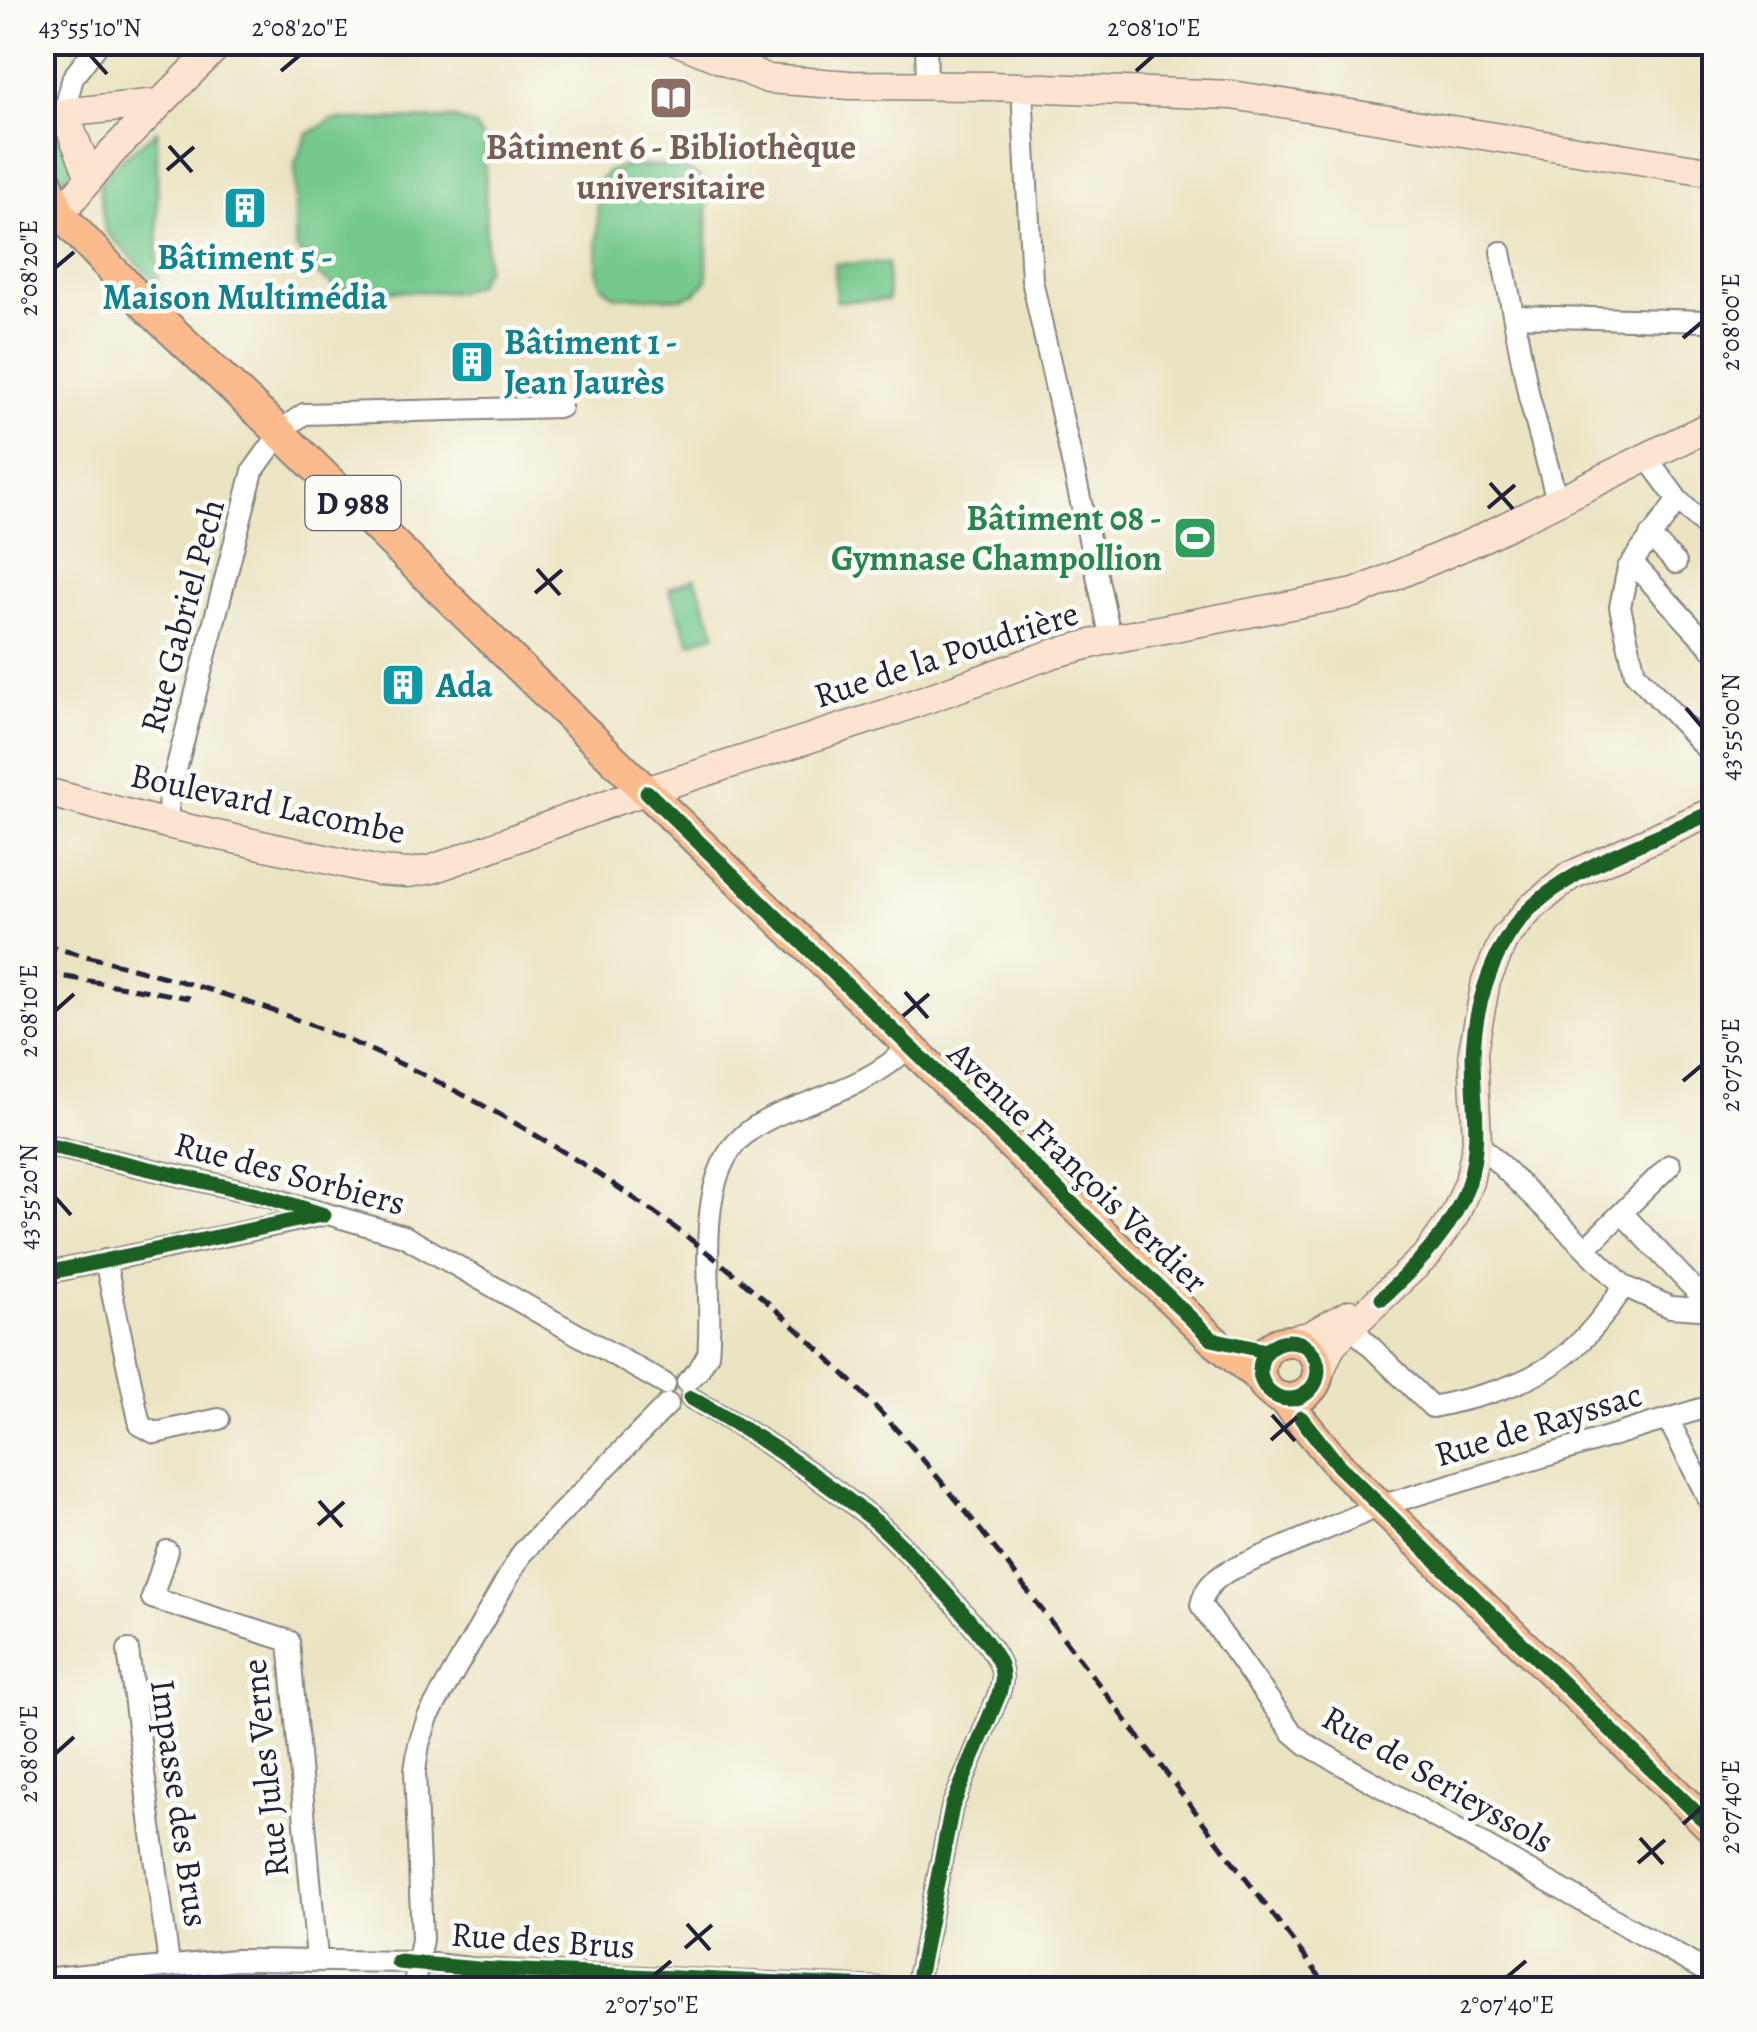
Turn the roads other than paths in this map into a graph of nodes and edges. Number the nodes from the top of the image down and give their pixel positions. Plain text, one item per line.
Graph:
1 (100, 42) edge
2 (220, 42) edge
3 (678, 42) edge
4 (926, 42) edge
5 (927, 85) junction
6 (1022, 88) junction
7 (158, 103) junction
8 (53, 114) edge
9 (43, 170) edge
10 (1714, 172) edge
11 (90, 177) junction
12 (1714, 204) edge
13 (51, 214) edge
14 (1714, 229) edge
15 (1501, 252) dead end
16 (1514, 316) junction
17 (1714, 318) edge
18 (561, 408) dead end
19 (1714, 424) edge
20 (281, 434) junction
21 (1647, 458) junction
22 (1557, 500) junction
23 (1678, 500) junction
24 (1714, 535) edge
25 (1650, 536) junction
26 (1632, 562) junction
27 (1676, 563) dead end
28 (1111, 639) junction
29 (1714, 650) edge
30 (1714, 757) edge
31 (42, 792) edge
32 (647, 792) junction
33 (1714, 811) edge
34 (167, 824) junction
35 (909, 1046) junction
36 (1477, 1142) junction
37 (42, 1144) edge
38 (1670, 1166) dead end
39 (258, 1194) junction
40 (1622, 1213) junction
41 (324, 1215) junction
42 (254, 1228) junction
43 (1586, 1248) junction
44 (105, 1260) junction
45 (42, 1274) edge
46 (1624, 1286) junction
47 (1382, 1298) junction
48 (1714, 1310) edge
49 (1352, 1328) junction
50 (1289, 1379) junction
51 (689, 1390) junction
52 (666, 1394) junction
53 (1714, 1405) edge
54 (219, 1419) dead end
55 (1668, 1419) junction
56 (1380, 1506) junction
57 (1714, 1510) edge
58 (166, 1551) dead end
59 (128, 1650) dead end
60 (1714, 1830) edge
61 (317, 1958) junction
62 (418, 1962) junction
63 (170, 1965) junction
64 (43, 1976) edge
65 (1714, 1976) edge
66 (916, 1988) edge
67 (413, 1990) edge
68 (925, 1990) edge

1 - 8 street
2 - 7 main road
3 - 5 main road
4 - 5 street
5 - 6 main road
6 - 10 main road
6 - 28 street
7 - 8 main road
7 - 11 main road
8 - 11 main road
9 - 13 main road
11 - 13 main road
12 - 14 street
13 - 20 main road, Avenue François Verdier / D 988
15 - 16 street
16 - 17 street
16 - 22 street
18 - 20 street
19 - 21 main road, Rue de la Poudrière
20 - 32 main road, Avenue François Verdier / D 988
20 - 34 street, Rue Gabriel Pech
21 - 22 main road, Rue de la Poudrière
21 - 23 street
22 - 28 main road, Rue de la Poudrière
23 - 24 street
23 - 25 street
25 - 26 street
25 - 27 street
26 - 29 street
26 - 30 street
28 - 32 main road, Rue de la Poudrière
31 - 34 main road, Boulevard Lacombe
32 - 34 main road, Boulevard Lacombe
32 - 35 main road, Avenue François Verdier / D 988
33 - 36 main road
35 - 50 main road, Avenue François Verdier / D 988
35 - 51 street
36 - 43 street
36 - 47 main road
37 - 39 street, Rue des Sorbiers
38 - 40 street
39 - 41 street, Rue des Sorbiers
39 - 42 street
40 - 43 street
40 - 48 street
41 - 42 street
41 - 52 street, Rue des Sorbiers
42 - 44 street
43 - 46 street
44 - 45 street
44 - 54 street
46 - 48 street
46 - 49 street
47 - 49 main road
47 - 50 main road
49 - 50 main road
50 - 56 main road
51 - 52 street
51 - 66 street
52 - 62 street
53 - 55 street, Rue de Rayssac
55 - 56 street, Rue de Rayssac
55 - 57 street
56 - 60 main road
56 - 65 street, Rue de Serieyssols
58 - 61 street, Rue Jules Verne
59 - 63 street, Impasse des Brus
61 - 62 street, Rue des Brus
61 - 63 street, Rue des Brus
62 - 66 street, Rue des Brus
62 - 67 street
63 - 64 street, Rue des Brus
66 - 68 street, Rue des Brus

